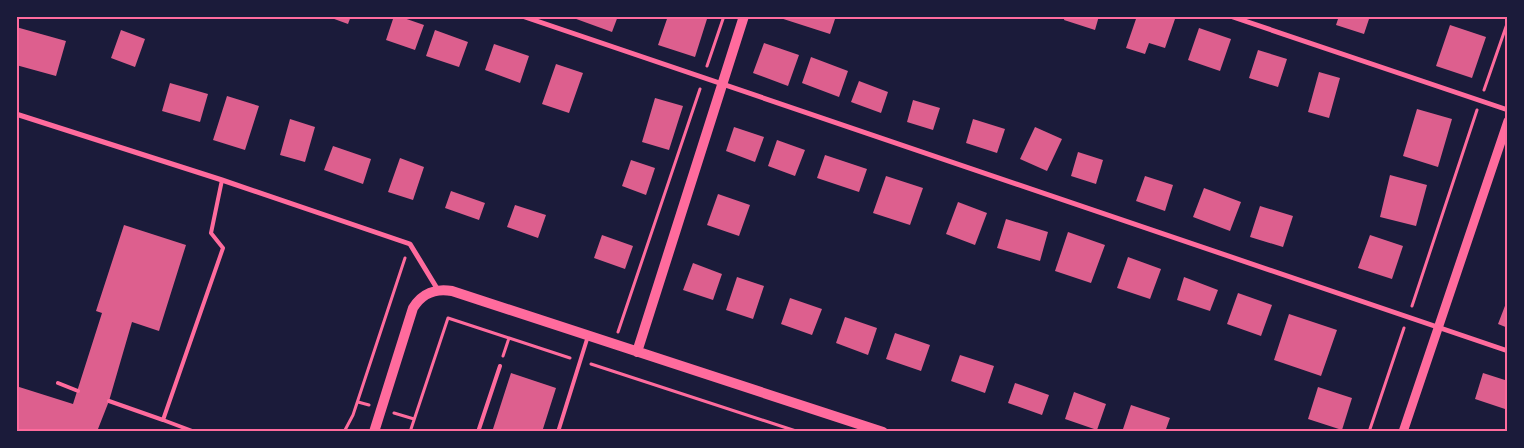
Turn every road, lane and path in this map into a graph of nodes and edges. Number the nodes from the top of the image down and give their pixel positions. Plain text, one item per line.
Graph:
1 (522, 16) edge
2 (724, 16) edge
3 (744, 16) edge
4 (1230, 16) edge
5 (1508, 21) edge
6 (703, 78) junction
7 (722, 84) junction
8 (1481, 100) junction
9 (1508, 110) edge
10 (16, 114) edge
11 (1508, 121) edge
12 (222, 180) junction
13 (410, 244) junction
14 (438, 290) junction
15 (1408, 317) junction
16 (1438, 328) junction
17 (588, 336) junction
18 (509, 338) junction
19 (614, 344) junction
20 (1508, 351) edge
21 (637, 352) junction
22 (580, 361) junction
23 (500, 366) joint
24 (58, 383) dead end
25 (78, 391) dead end
26 (109, 401) dead end
27 (163, 420) junction
28 (195, 432) edge
29 (344, 432) edge
30 (374, 432) edge
31 (410, 432) edge
32 (478, 432) edge
33 (558, 432) edge
34 (799, 432) edge
35 (883, 432) edge
36 (1369, 432) edge
37 (1403, 432) edge

1 - 6 street
2 - 6 path
3 - 7 main road
4 - 8 street
5 - 8 path
6 - 7 street
6 - 19 path
7 - 15 street
7 - 21 main road
8 - 9 street
8 - 15 path
10 - 12 street
11 - 16 street
12 - 13 street
12 - 27 lane
13 - 14 street
13 - 29 path
14 - 17 main road
14 - 30 main road
15 - 16 street
15 - 36 path
16 - 20 street
16 - 37 street
17 - 19 main road
17 - 22 lane
18 - 22 path
18 - 23 path
18 - 31 path
19 - 21 main road
21 - 35 main road
22 - 33 lane
22 - 34 path
23 - 32 lane
24 - 25 lane
26 - 27 lane
27 - 28 lane

